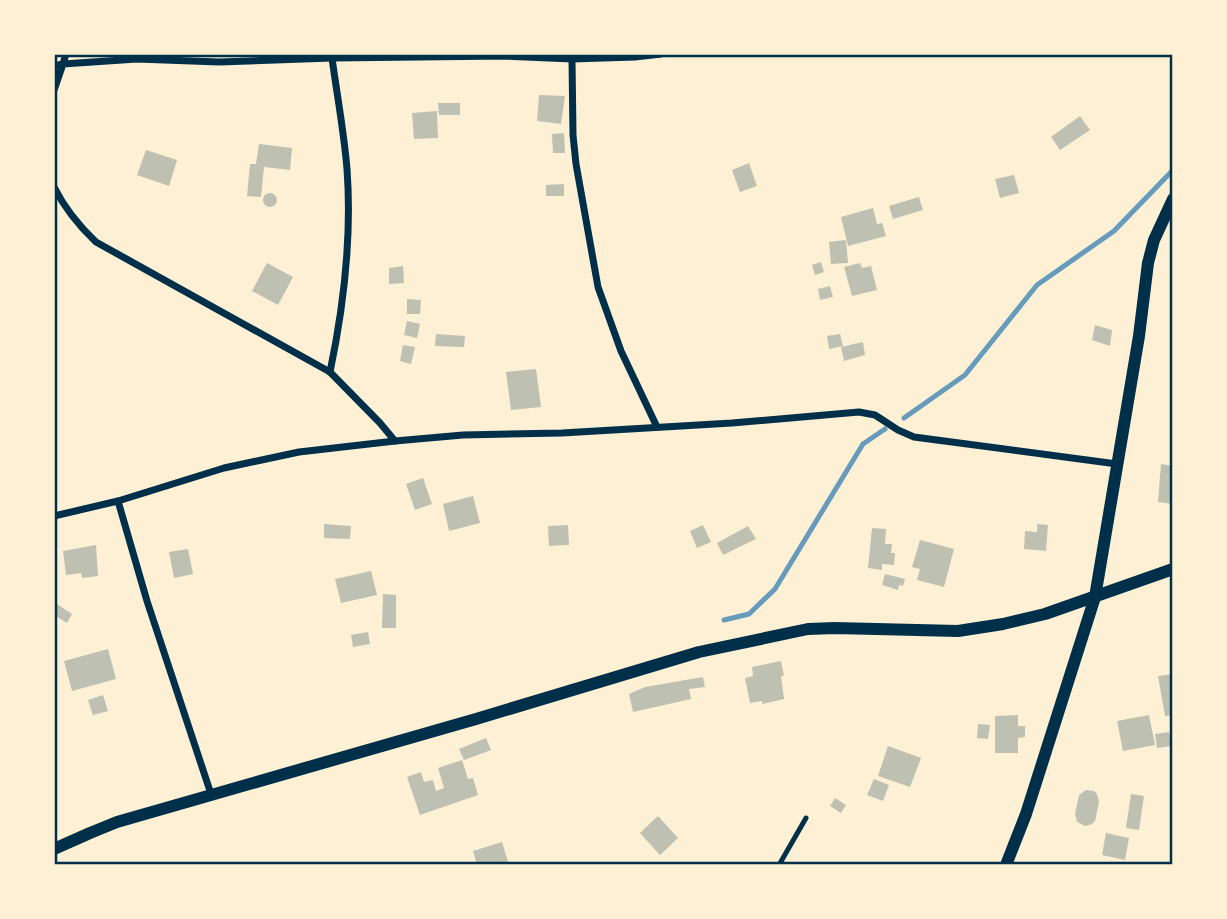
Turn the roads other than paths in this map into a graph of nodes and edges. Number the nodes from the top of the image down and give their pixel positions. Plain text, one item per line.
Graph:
1 (66, 54) edge
2 (661, 54) edge
3 (505, 55) edge
4 (332, 58) junction
5 (572, 59) junction
6 (58, 65) edge
7 (54, 90) edge
8 (54, 187) edge
9 (1173, 200) edge
10 (330, 372) junction
11 (657, 427) junction
12 (395, 441) junction
13 (1117, 464) junction
14 (118, 502) junction
15 (54, 516) edge
16 (1173, 569) edge
17 (1095, 597) junction
18 (211, 794) junction
19 (806, 818) dead end
20 (54, 849) edge
21 (779, 865) edge
22 (1006, 865) edge

1 - 6 street
2 - 5 street
3 - 4 street
3 - 5 street
4 - 6 street
4 - 10 street
5 - 11 street
6 - 7 street
8 - 10 street
9 - 13 street
10 - 12 street
11 - 12 street
11 - 13 street
12 - 14 street
13 - 17 street
14 - 15 street
14 - 18 street
16 - 17 street
17 - 18 street
17 - 22 street
18 - 20 street
19 - 21 lane

